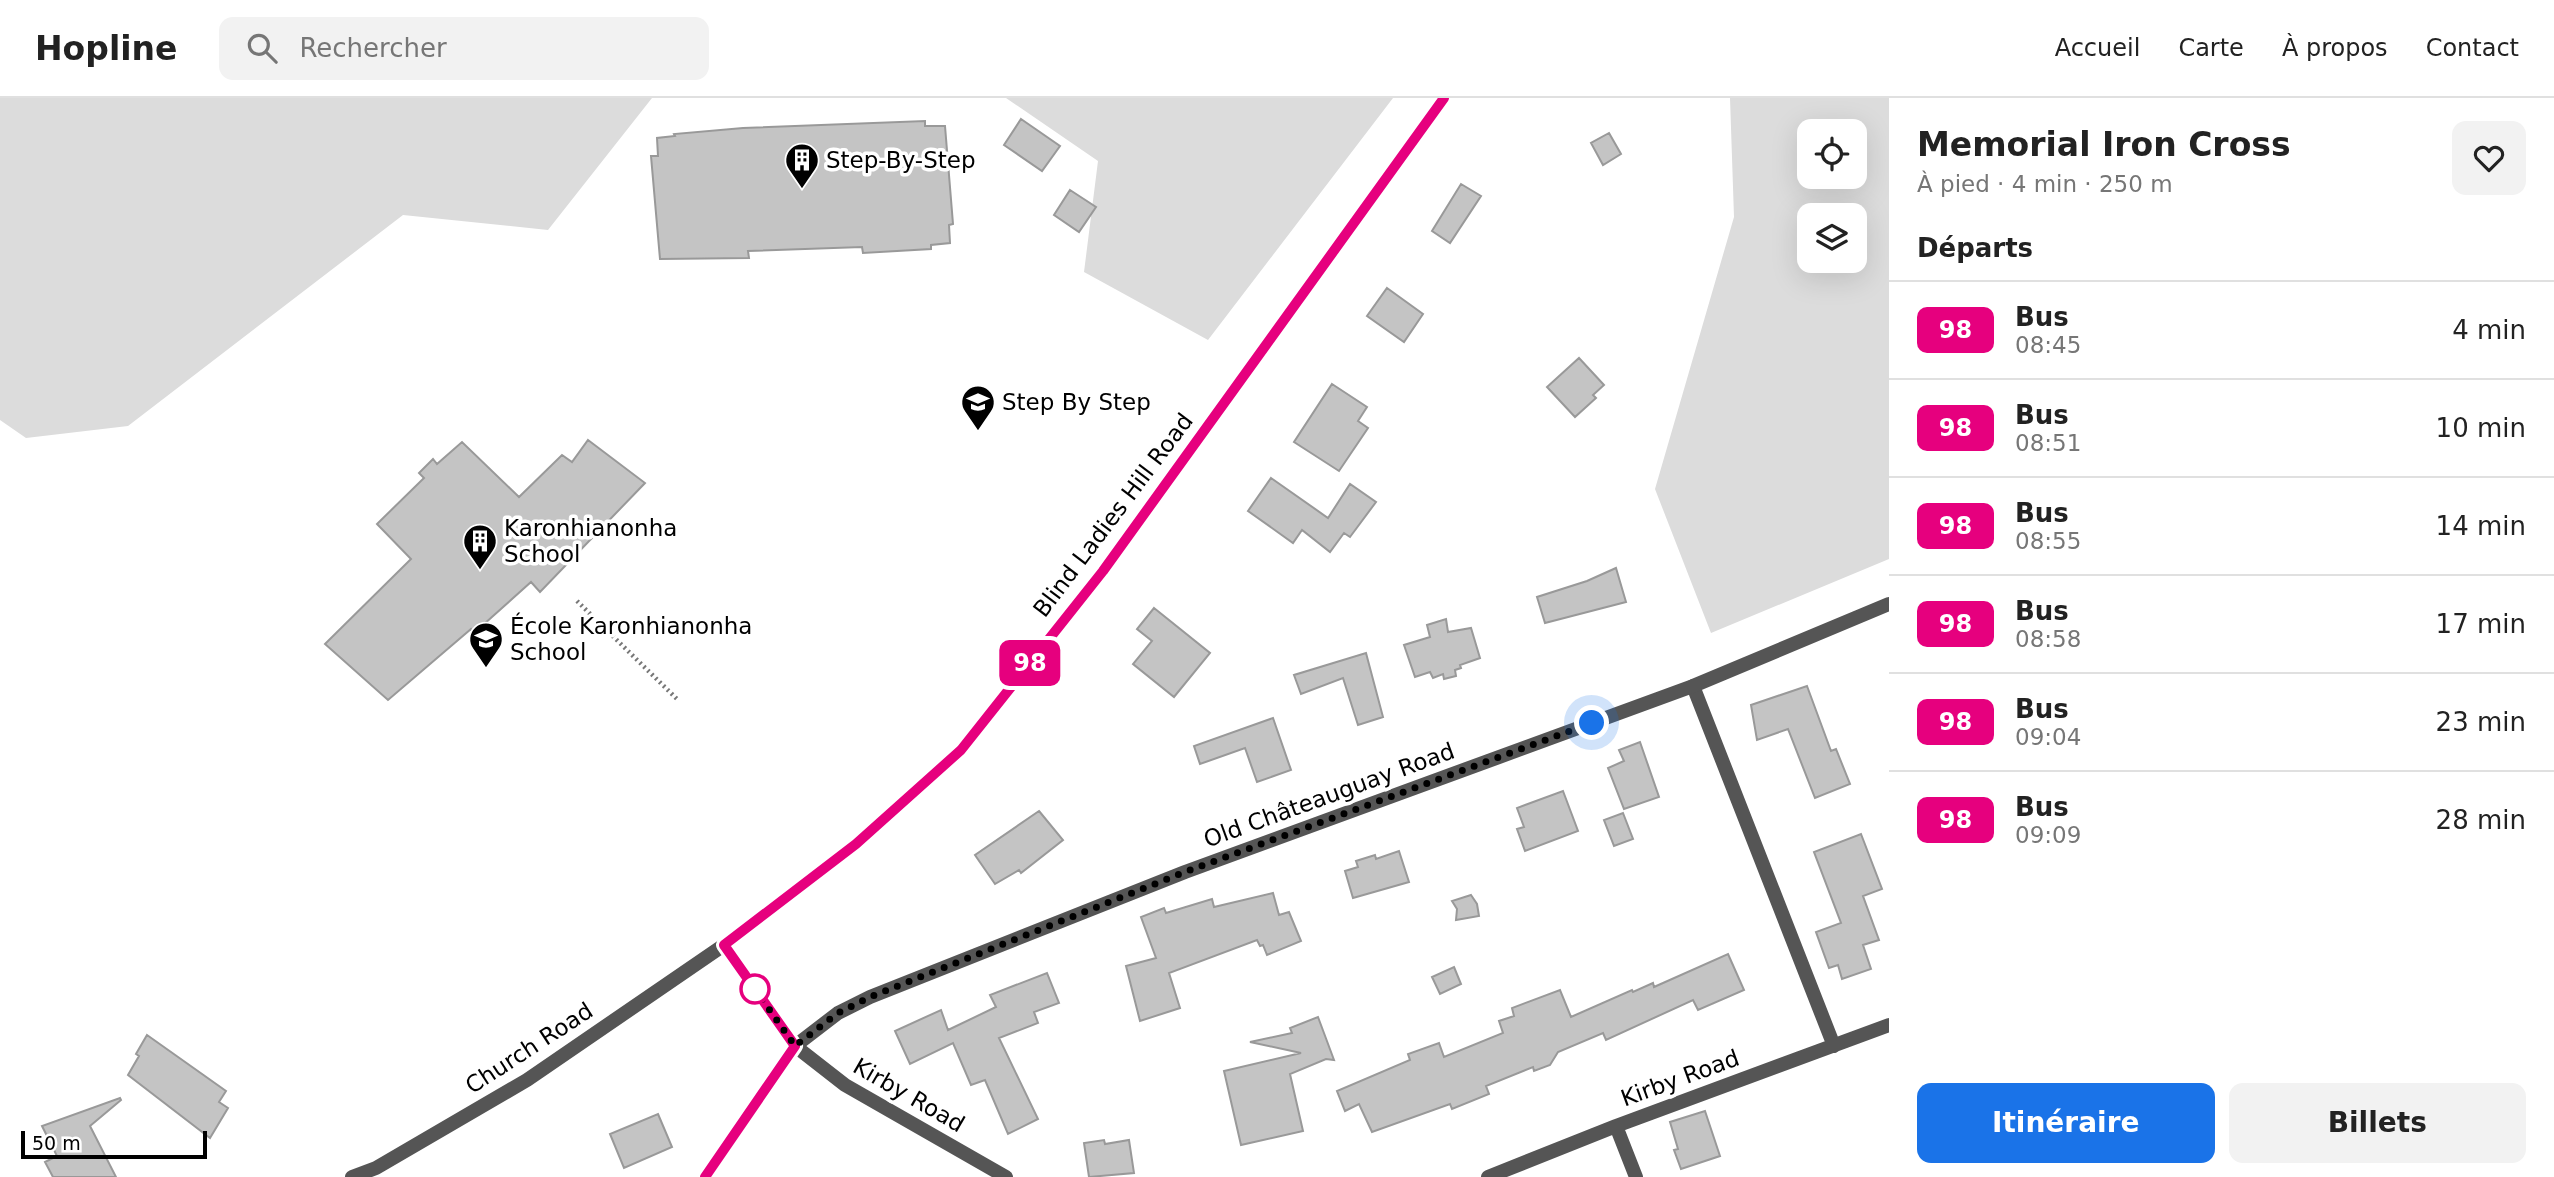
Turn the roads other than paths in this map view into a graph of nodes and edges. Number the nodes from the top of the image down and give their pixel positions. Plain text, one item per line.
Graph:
1 (1444, 98) edge
2 (1889, 604) edge
3 (1693, 686) junction
4 (724, 945) junction
5 (1889, 1025) edge
6 (795, 1046) junction
7 (1834, 1046) junction
8 (1616, 1126) junction
9 (352, 1177) edge
10 (705, 1177) edge
11 (1006, 1177) edge
12 (1488, 1177) edge
13 (1636, 1177) edge

1 - 4 street, Blind Ladies Hill Road
2 - 3 street, Old Châteauguay Road
3 - 6 street, Old Châteauguay Road
3 - 7 street
4 - 6 street
4 - 9 street, Church Road
5 - 7 street, Kirby Road
6 - 10 street
6 - 11 street, Kirby Road
7 - 8 street, Kirby Road
8 - 12 street, Kirby Road
8 - 13 street

